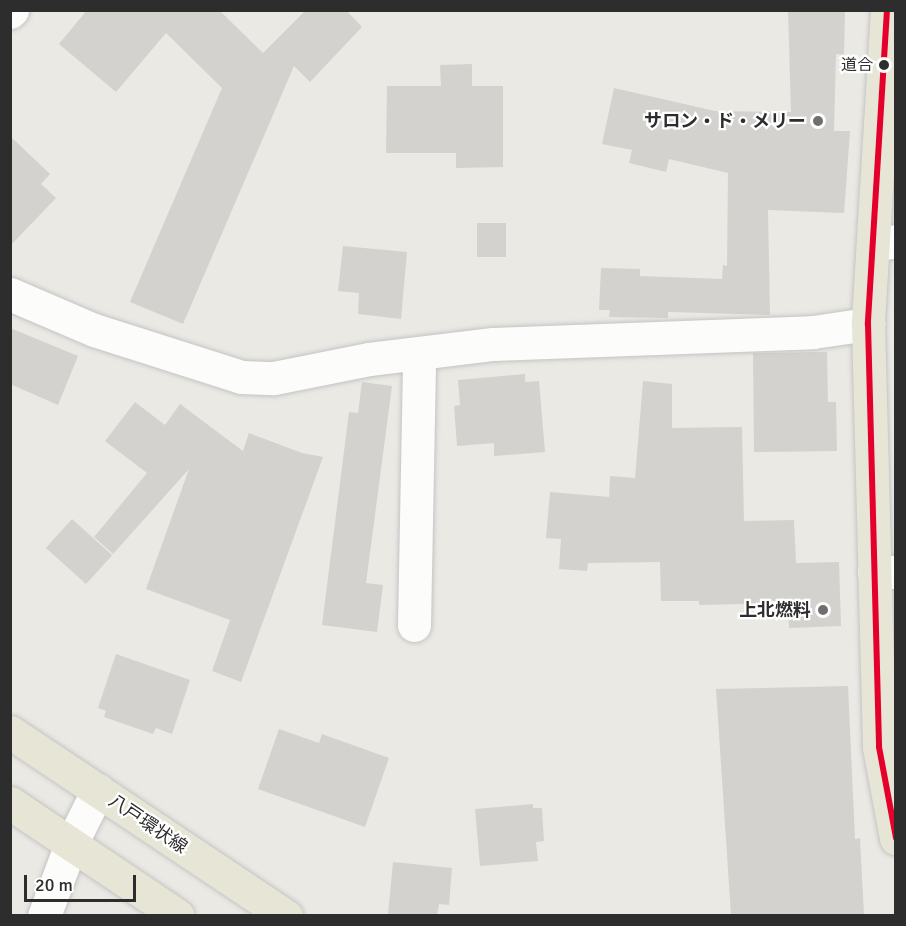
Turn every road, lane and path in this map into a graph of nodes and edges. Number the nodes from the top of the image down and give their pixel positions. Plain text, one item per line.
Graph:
1 (887, 10) edge
2 (885, 243) edge
3 (10, 294) edge
4 (868, 324) junction
5 (419, 353) junction
6 (885, 572) edge
7 (414, 625) dead end
8 (10, 732) edge
9 (98, 790) junction
10 (10, 803) edge
11 (896, 838) edge
12 (71, 844) junction
13 (44, 915) edge
14 (178, 915) edge
15 (286, 915) edge

1 - 2 main road
2 - 4 main road
3 - 5 street
4 - 5 street
4 - 6 main road
5 - 7 street
6 - 11 main road
8 - 9 main road, 八戸環状線
9 - 12 street
9 - 15 main road, 八戸環状線
10 - 12 main road
12 - 13 street
12 - 14 main road

